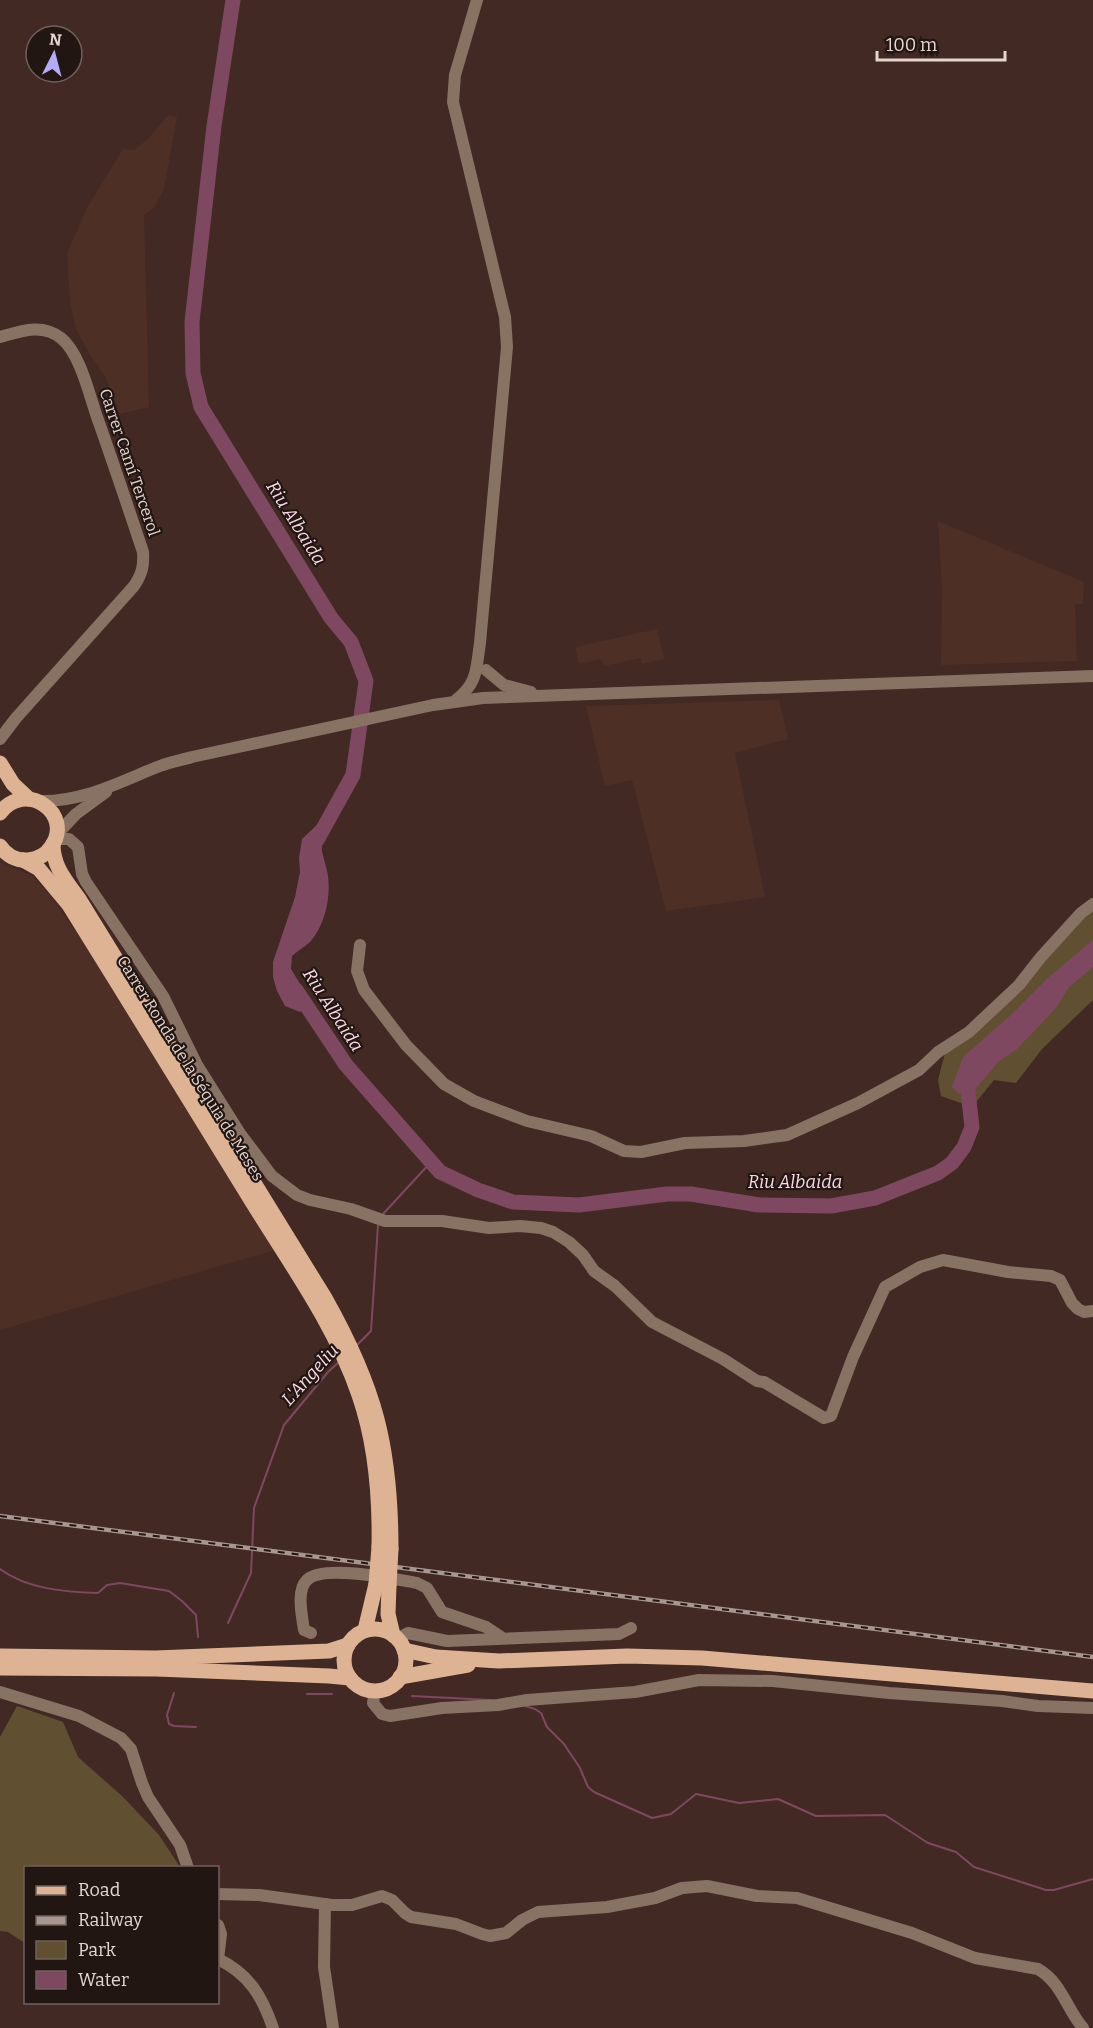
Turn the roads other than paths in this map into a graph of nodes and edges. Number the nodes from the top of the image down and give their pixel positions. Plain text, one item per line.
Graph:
1 (477, 0) edge
2 (0, 337) edge
3 (480, 643) junction
4 (486, 670) junction
5 (1093, 676) edge
6 (474, 681) junction
7 (549, 695) junction
8 (483, 698) junction
9 (455, 701) junction
10 (5, 727) edge
11 (0, 739) edge
12 (0, 764) edge
13 (111, 788) junction
14 (34, 800) junction
15 (0, 813) edge
16 (55, 839) junction
17 (8, 854) edge
18 (1093, 904) edge
19 (360, 945) dead end
20 (320, 1302) junction
21 (1093, 1311) edge
22 (383, 1584) junction
23 (631, 1628) dead end
24 (365, 1630) junction
25 (311, 1633) dead end
26 (501, 1638) junction
27 (398, 1641) junction
28 (348, 1645) junction
29 (0, 1656) edge
30 (499, 1661) junction
31 (0, 1668) edge
32 (400, 1677) junction
33 (350, 1678) junction
34 (375, 1690) junction
35 (1093, 1691) edge
36 (0, 1692) edge
37 (1093, 1708) edge
38 (187, 1866) edge
39 (219, 1894) edge
40 (325, 1904) junction
41 (219, 1928) edge
42 (219, 1951) edge
43 (219, 1960) edge
44 (273, 2028) edge
45 (333, 2028) edge
46 (1083, 2028) edge

1 - 3 street
2 - 10 street, Carrer Camí Tercerol
3 - 4 street
3 - 6 street
4 - 7 street
4 - 8 street
5 - 7 street
6 - 8 street
6 - 9 street
7 - 8 street
8 - 9 street
9 - 13 street
10 - 11 street, Carrer Camí Tercerol
12 - 14 main road
13 - 14 street
13 - 16 street
14 - 15 main road
14 - 16 main road, Carrer Ronda de la Séquia de Meses
16 - 17 main road
16 - 20 main road, Carrer Ronda de la Séquia de Meses
16 - 21 street
17 - 20 main road, Carrer Ronda de la Séquia de Meses
18 - 19 street
20 - 22 main road, bridge
22 - 24 main road
22 - 27 main road
23 - 26 street
24 - 27 main road
24 - 28 main road
25 - 26 street
26 - 27 street
27 - 30 main road
27 - 32 main road
28 - 29 main road
28 - 33 main road
30 - 32 main road
30 - 35 main road
31 - 33 main road
32 - 34 main road
33 - 34 main road
34 - 37 street
36 - 38 street
39 - 40 street
40 - 45 street
40 - 46 street
41 - 42 street
43 - 44 street

